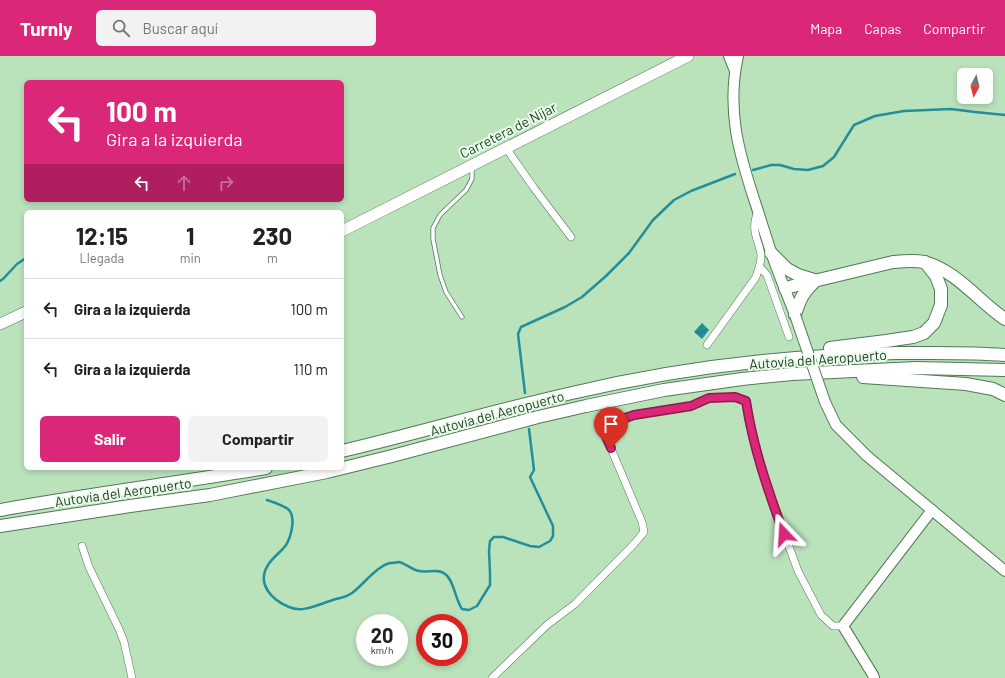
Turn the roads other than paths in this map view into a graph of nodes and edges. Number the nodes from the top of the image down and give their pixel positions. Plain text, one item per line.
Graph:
1 (688, 56) edge
2 (729, 56) edge
3 (738, 56) edge
4 (735, 71) junction
5 (506, 148) junction
6 (473, 165) junction
7 (758, 212) junction
8 (344, 229) edge
9 (571, 237) dead end
10 (771, 253) junction
11 (925, 262) junction
12 (760, 267) junction
13 (815, 281) junction
14 (785, 288) junction
15 (24, 313) edge
16 (795, 315) junction
17 (462, 317) dead end
18 (1005, 319) edge
19 (0, 324) edge
20 (789, 337) dead end
21 (707, 345) dead end
22 (1005, 355) edge
23 (764, 361) junction
24 (1005, 370) edge
25 (792, 374) junction
26 (1005, 395) edge
27 (344, 450) edge
28 (344, 468) edge
29 (253, 470) edge
30 (335, 470) edge
31 (0, 510) edge
32 (932, 510) junction
33 (0, 526) edge
34 (82, 546) dead end
35 (1005, 570) edge
36 (844, 626) junction
37 (132, 678) edge
38 (492, 678) edge
39 (874, 678) edge

1 - 5 main road, Carretera de Níjar
2 - 4 street
3 - 4 street
4 - 7 street
5 - 6 main road, Carretera de Níjar
5 - 9 street
6 - 8 main road, Carretera de Níjar
6 - 17 lane
7 - 10 street
7 - 12 street
10 - 13 highway
10 - 14 street
11 - 13 highway
11 - 18 highway
11 - 23 highway
12 - 20 street
12 - 21 street
13 - 14 highway
13 - 16 highway
14 - 16 street
15 - 19 main road
16 - 32 street, bridge
22 - 23 highway, Autovía del Aeropuerto
23 - 27 highway, Autovía del Aeropuerto
24 - 25 highway, Autovía del Aeropuerto
25 - 26 highway
25 - 28 highway, Autovía del Aeropuerto
29 - 31 highway, Autovía del Aeropuerto
30 - 33 highway, Autovía del Aeropuerto
32 - 35 street
32 - 36 street
34 - 37 street
36 - 38 street
36 - 39 street

